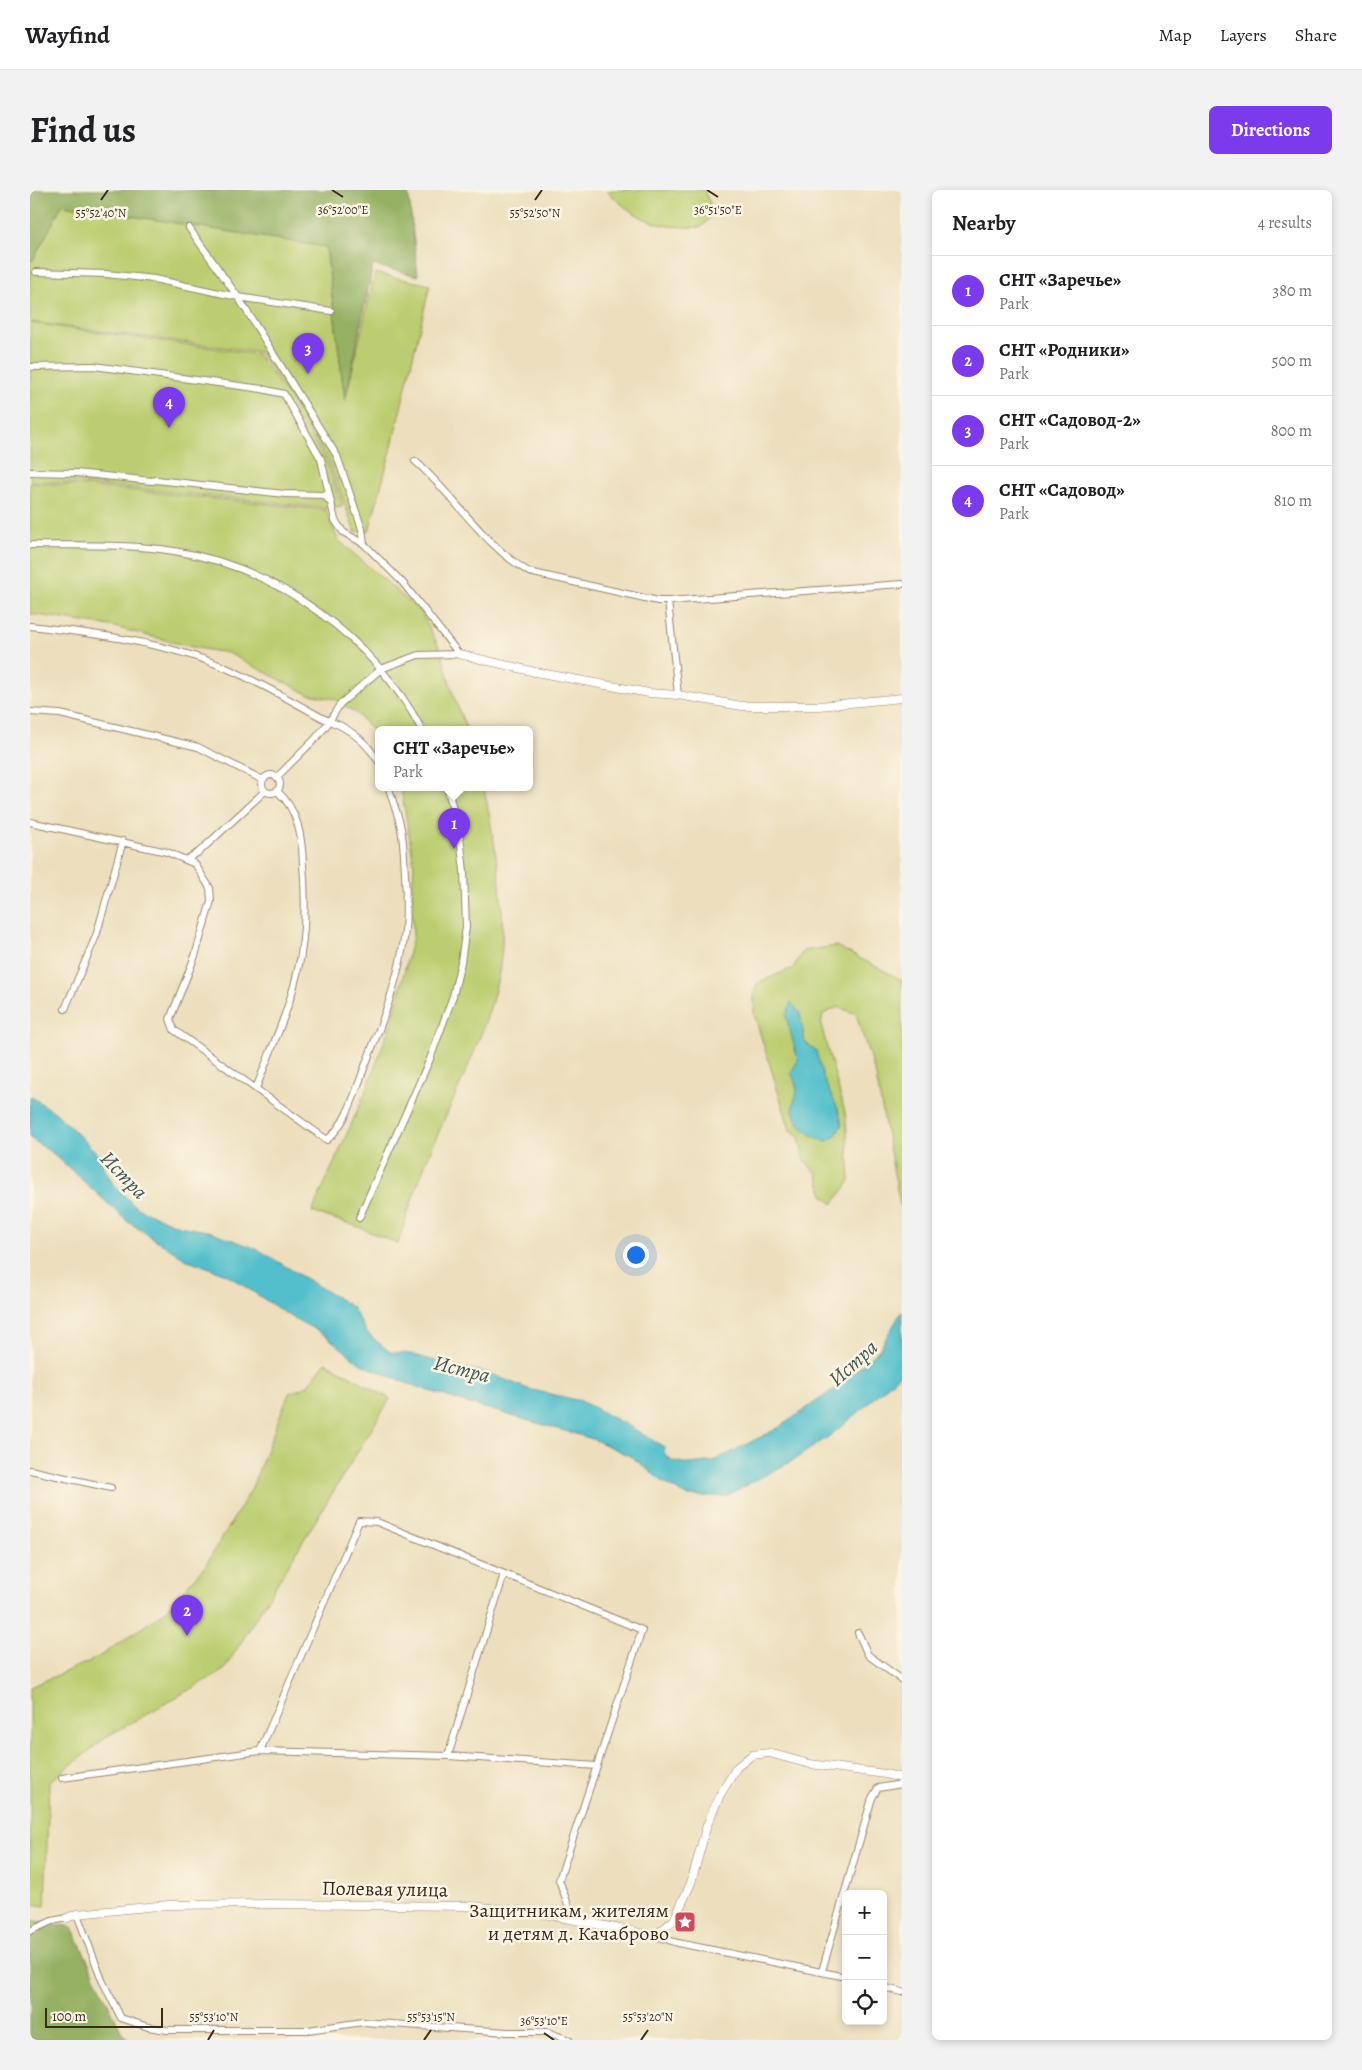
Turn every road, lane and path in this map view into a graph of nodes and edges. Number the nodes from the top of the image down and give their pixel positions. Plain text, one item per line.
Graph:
1 (189, 228) dead end
2 (36, 272) dead end
3 (238, 297) junction
4 (331, 311) dead end
5 (30, 367) edge
6 (415, 461) dead end
7 (30, 472) edge
8 (332, 504) junction
9 (364, 544) junction
10 (30, 545) edge
11 (902, 584) edge
12 (668, 601) junction
13 (30, 626) edge
14 (460, 654) junction
15 (381, 669) junction
16 (678, 695) junction
17 (902, 698) edge
18 (30, 712) edge
19 (329, 722) junction
20 (420, 726) edge
21 (375, 755) edge
22 (277, 777) junction
23 (263, 780) junction
24 (277, 790) junction
25 (265, 791) junction
26 (390, 791) edge
27 (448, 791) edge
28 (30, 822) edge
29 (123, 841) junction
30 (187, 859) junction
31 (66, 1009) dead end
32 (256, 1089) junction
33 (359, 1218) dead end
34 (30, 1470) edge
35 (111, 1488) dead end
36 (504, 1574) junction
37 (858, 1633) dead end
38 (902, 1680) edge
39 (260, 1751) junction
40 (448, 1756) junction
41 (597, 1766) junction
42 (62, 1778) dead end
43 (902, 1778) edge
44 (902, 1784) edge
45 (77, 1914) junction
46 (67, 1918) joint
47 (573, 1918) junction
48 (30, 1931) edge
49 (655, 1936) junction
50 (822, 1971) junction
51 (842, 1976) edge
52 (887, 1988) edge
53 (902, 1992) edge
54 (569, 2040) edge

1 - 3 street
2 - 3 street
3 - 4 street
3 - 9 street
5 - 8 street
6 - 12 street
7 - 8 street
8 - 9 street
9 - 14 street
10 - 15 street
11 - 12 street
12 - 16 street
13 - 19 street
14 - 15 street
14 - 16 street
15 - 19 street
15 - 20 street
16 - 17 street
18 - 23 street
19 - 21 street
19 - 22 street
22 - 23 street
22 - 24 street
23 - 25 street
24 - 25 street
24 - 32 street
25 - 30 street
26 - 32 street
27 - 33 street
28 - 29 street
29 - 30 street
29 - 31 street
30 - 32 street
34 - 35 street
36 - 39 street
36 - 40 street
36 - 41 street
37 - 38 street
39 - 40 street
39 - 42 street
40 - 41 street
41 - 47 street
43 - 49 street
44 - 50 street
45 - 46 street, Полевая улица
45 - 47 street, Полевая улица
45 - 54 street
46 - 48 street
47 - 49 street, Полевая улица
49 - 50 street, Полевая улица
50 - 51 street, Полевая улица
52 - 53 street

